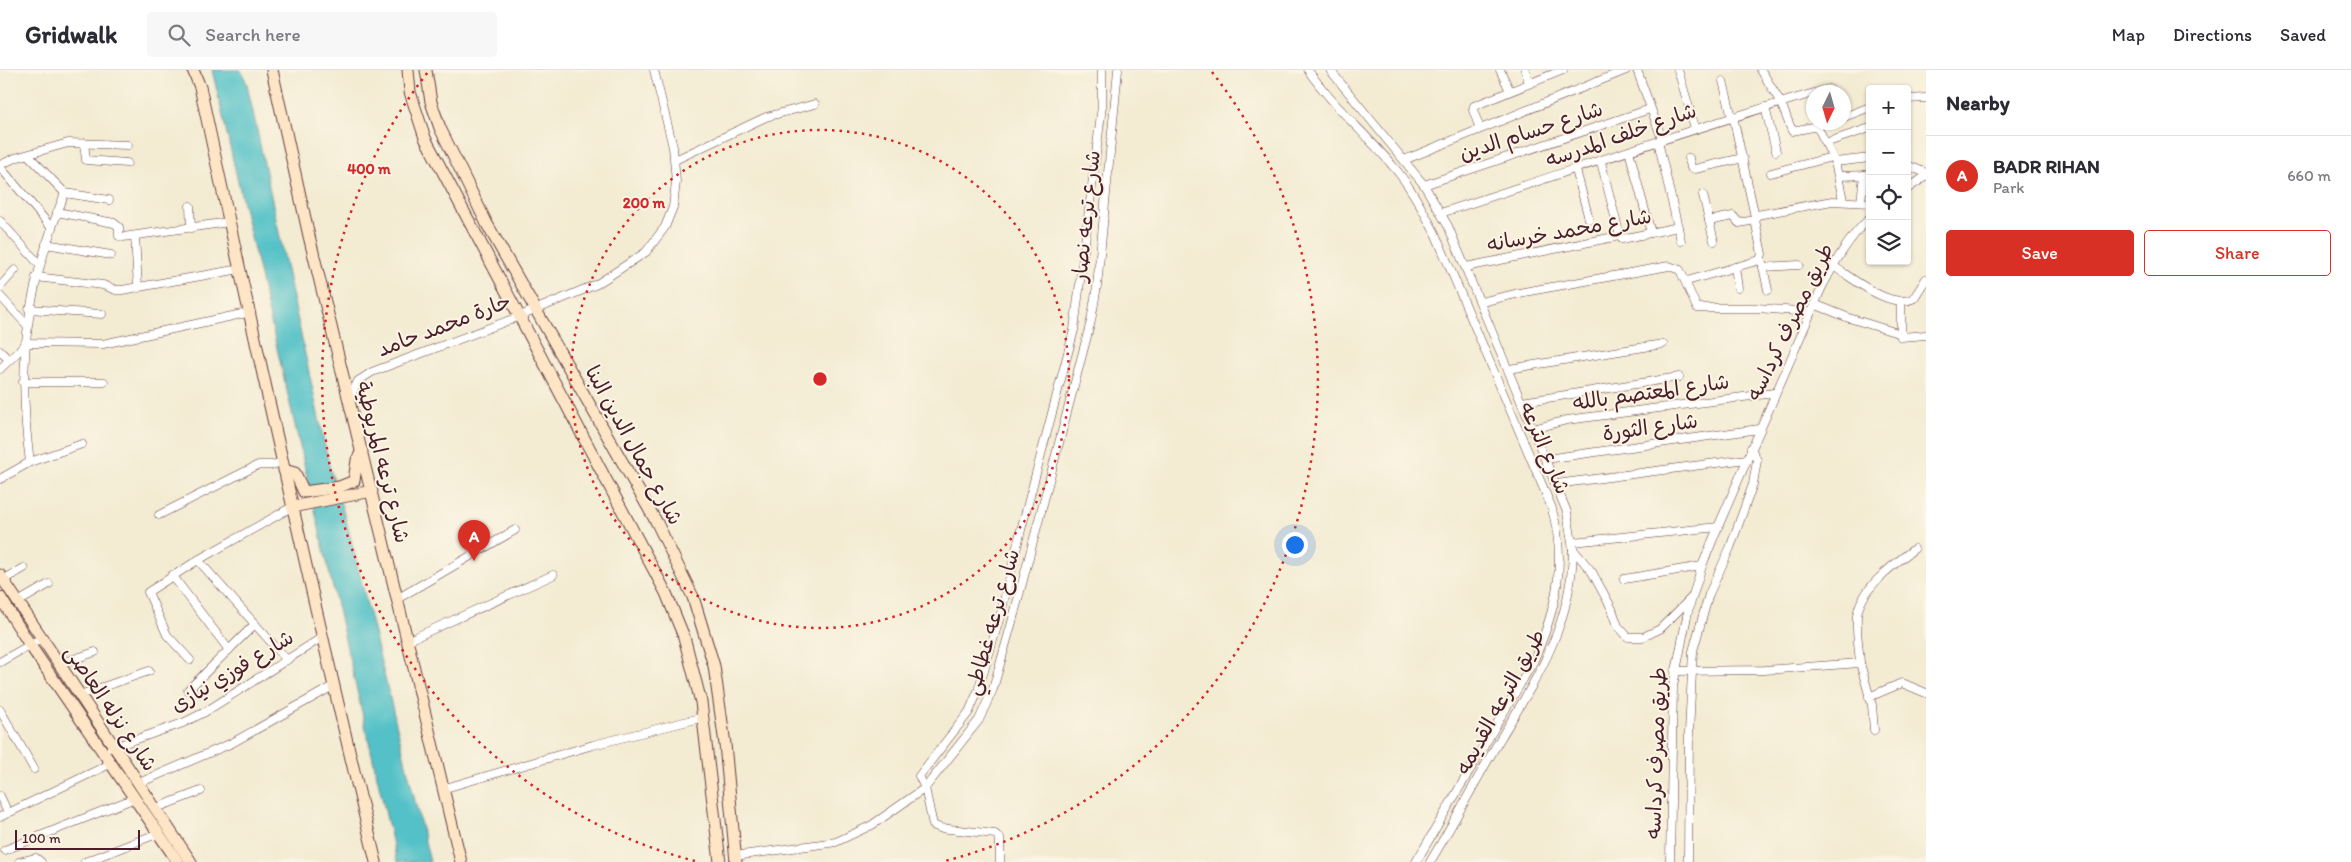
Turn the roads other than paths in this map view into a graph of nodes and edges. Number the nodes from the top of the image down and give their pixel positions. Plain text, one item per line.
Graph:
1 (193, 70) edge
2 (272, 70) edge
3 (408, 70) edge
4 (426, 70) edge
5 (654, 70) edge
6 (1102, 70) edge
7 (1118, 70) edge
8 (1308, 70) edge
9 (1330, 70) edge
10 (1500, 70) edge
11 (1525, 70) edge
12 (1563, 70) edge
13 (1626, 70) edge
14 (1637, 70) edge
15 (1678, 70) edge
16 (1761, 70) edge
17 (1723, 81) dead end
18 (1529, 83) junction
19 (1510, 91) junction
20 (1806, 95) edge
21 (1926, 98) edge
22 (1911, 99) edge
23 (1781, 102) junction
24 (815, 104) dead end
25 (1765, 107) junction
26 (1650, 109) junction
27 (1866, 109) edge
28 (1851, 115) edge
29 (1732, 116) junction
30 (1695, 128) junction
31 (1806, 128) edge
32 (1480, 129) junction
33 (1866, 129) edge
34 (1818, 130) edge
35 (1660, 140) junction
36 (1825, 142) junction
37 (84, 143) junction
38 (128, 144) dead end
39 (1629, 151) junction
40 (1776, 151) dead end
41 (28, 154) junction
42 (1689, 158) dead end
43 (1743, 158) junction
44 (1866, 158) edge
45 (675, 160) junction
46 (1404, 160) junction
47 (1834, 160) junction
48 (1601, 162) junction
49 (127, 163) dead end
50 (0, 166) edge
51 (1911, 166) edge
52 (1576, 170) junction
53 (1771, 173) dead end
54 (1926, 174) edge
55 (1866, 175) edge
56 (1839, 176) junction
57 (1866, 180) edge
58 (1911, 182) edge
59 (1916, 183) junction
60 (1424, 185) junction
61 (1911, 186) edge
62 (65, 193) junction
63 (1703, 195) dead end
64 (109, 200) dead end
65 (1843, 200) junction
66 (1861, 202) junction
67 (1866, 203) edge
68 (190, 206) dead end
69 (57, 212) junction
70 (1441, 213) junction
71 (1755, 218) junction
72 (1589, 219) dead end
73 (1868, 220) edge
74 (0, 221) edge
75 (1709, 221) junction
76 (229, 222) junction
77 (51, 227) junction
78 (1678, 227) junction
79 (191, 228) junction
80 (1651, 233) junction
81 (134, 236) junction
82 (1620, 236) junction
83 (1681, 241) dead end
84 (1714, 241) dead end
85 (1085, 243) junction
86 (46, 244) junction
87 (1101, 246) junction
88 (111, 255) dead end
89 (1761, 258) junction
90 (39, 264) junction
91 (1799, 265) dead end
92 (1833, 266) junction
93 (1466, 267) junction
94 (1735, 267) junction
95 (1763, 267) junction
96 (240, 269) junction
97 (15, 270) dead end
98 (36, 277) junction
99 (1926, 278) edge
100 (1686, 281) junction
101 (0, 287) edge
102 (138, 288) junction
103 (1738, 288) dead end
104 (1768, 290) dead end
105 (0, 296) edge
106 (1900, 301) junction
107 (1482, 302) junction
108 (535, 308) junction
109 (1812, 308) junction
110 (29, 309) junction
111 (251, 312) junction
112 (102, 314) dead end
113 (518, 317) junction
114 (27, 325) junction
115 (1901, 334) junction
116 (1926, 335) edge
117 (25, 344) junction
118 (1663, 344) dead end
119 (0, 351) edge
120 (9, 360) junction
121 (1066, 361) joint
122 (1080, 365) joint
123 (0, 369) edge
124 (1509, 369) junction
125 (1679, 377) dead end
126 (23, 382) junction
127 (104, 382) dead end
128 (1774, 393) junction
129 (349, 400) junction
130 (1522, 402) junction
131 (1533, 429) junction
132 (1759, 429) junction
133 (82, 444) dead end
134 (1751, 448) junction
135 (362, 451) junction
136 (1546, 459) junction
137 (1747, 459) junction
138 (30, 462) junction
139 (283, 466) junction
140 (0, 479) edge
141 (1556, 484) junction
142 (372, 491) junction
143 (310, 498) junction
144 (292, 507) junction
145 (159, 516) dead end
146 (1718, 527) junction
147 (1571, 529) junction
148 (515, 530) dead end
149 (1558, 530) junction
150 (1573, 546) junction
151 (1914, 549) dead end
152 (198, 560) junction
153 (1702, 566) junction
154 (24, 568) dead end
155 (553, 575) dead end
156 (172, 576) junction
157 (2, 578) edge
158 (1624, 579) dead end
159 (50, 584) dead end
160 (0, 597) edge
161 (1692, 597) junction
162 (397, 599) junction
163 (18, 602) junction
164 (255, 624) junction
165 (1666, 624) junction
166 (1683, 635) junction
167 (42, 638) junction
168 (321, 638) junction
169 (407, 641) junction
170 (30, 645) junction
171 (229, 650) junction
172 (95, 652) dead end
173 (190, 660) dead end
174 (287, 660) junction
175 (0, 662) edge
176 (1860, 663) junction
177 (59, 664) junction
178 (149, 671) dead end
179 (1674, 671) junction
180 (1691, 672) junction
181 (333, 686) junction
182 (188, 690) dead end
183 (1926, 693) edge
184 (80, 695) junction
185 (1869, 697) junction
186 (0, 710) edge
187 (704, 717) junction
188 (1874, 730) dead end
189 (109, 749) junction
190 (112, 764) junction
191 (34, 769) dead end
192 (139, 783) junction
193 (925, 788) junction
194 (442, 789) junction
195 (201, 791) dead end
196 (0, 796) edge
197 (136, 798) junction
198 (156, 808) junction
199 (8, 814) junction
200 (0, 817) edge
201 (159, 833) junction
202 (5, 850) dead end
203 (735, 859) edge
204 (19, 862) edge
205 (41, 862) edge
206 (85, 862) edge
207 (178, 862) edge
208 (192, 862) edge
209 (376, 862) edge
210 (461, 862) edge
211 (720, 862) edge
212 (1000, 862) edge
213 (1416, 862) edge
214 (1430, 862) edge
215 (1670, 862) edge
216 (1688, 862) edge

1 - 76 main road
2 - 129 main road, شارع ترعه المريوطية
3 - 113 main road, شارع جمال الدين البنا
4 - 108 main road, شارع جمال الدين البنا
5 - 45 street, حارة محمد حامد
6 - 85 street, شارع ترعه نصار
7 - 87 street, شارع ترعه نصار
8 - 149 street, شارع الترعه
9 - 46 street, شارع الترعه
10 - 19 street
11 - 18 street
12 - 18 street
13 - 32 street
14 - 26 street
15 - 30 street
16 - 23 street
17 - 29 street
18 - 19 street
19 - 32 street
20 - 23 street, شارع خلف المدرسه
21 - 22 street
23 - 25 street, شارع خلف المدرسه
23 - 31 street
24 - 45 street
25 - 29 street, شارع خلف المدرسه
25 - 40 street
26 - 35 street
26 - 60 street, شارع حسام الدين
27 - 28 street
29 - 30 street, شارع خلف المدرسه
29 - 43 street
30 - 35 street, شارع خلف المدرسه
32 - 46 street
33 - 36 street
34 - 36 street
35 - 39 street, شارع خلف المدرسه
35 - 78 street
36 - 47 street
37 - 38 street
37 - 41 street
37 - 49 street
39 - 48 street, شارع خلف المدرسه
39 - 80 street
41 - 50 street
41 - 62 street
42 - 43 street
43 - 71 street
44 - 47 street
45 - 108 street, حارة محمد حامد
46 - 60 street, شارع الترعه
47 - 53 street
47 - 56 street
48 - 52 street, شارع خلف المدرسه
48 - 82 street
50 - 77 street
51 - 54 street
52 - 70 street, شارع خلف المدرسه
52 - 72 street
54 - 59 street
55 - 56 street
56 - 65 street
57 - 66 street
58 - 59 street
59 - 61 street
60 - 70 street, شارع الترعه
62 - 64 street
62 - 69 street
63 - 75 street
65 - 66 street
65 - 71 street
66 - 67 street
68 - 79 street
69 - 77 street
69 - 81 street
70 - 93 street, شارع الترعه
71 - 75 street
71 - 89 street
73 - 92 street, طريق مصرف كرداسه
74 - 90 street
75 - 84 street
76 - 79 street
76 - 96 main road
77 - 86 street
78 - 80 street, شارع محمد خرسانه
78 - 83 street
79 - 81 street
80 - 82 street, شارع محمد خرسانه
81 - 102 street
82 - 93 street, شارع محمد خرسانه
85 - 87 street
85 - 121 street, شارع ترعه نصار
86 - 88 street
86 - 90 street
87 - 122 street, شارع ترعه نصار
89 - 94 street
89 - 95 street
90 - 98 street
91 - 95 street
92 - 106 street
92 - 109 street, طريق مصرف كرداسه
93 - 107 street, شارع الترعه
94 - 100 street
94 - 103 street
95 - 104 street
96 - 102 street
96 - 111 main road
97 - 101 street
98 - 102 street
98 - 110 street
99 - 106 street
100 - 107 street
100 - 109 street
105 - 114 street
106 - 115 street
107 - 124 street, شارع الترعه
108 - 113 street, حارة محمد حامد
108 - 203 main road, شارع جمال الدين البنا
109 - 115 street
109 - 128 street, طريق مصرف كرداسه
110 - 112 street
110 - 114 street
111 - 117 street
111 - 139 main road
113 - 129 street, حارة محمد حامد
113 - 187 main road, شارع جمال الدين البنا
114 - 117 street
115 - 116 street
117 - 120 street
117 - 126 street
118 - 124 street
119 - 120 street
120 - 123 street
121 - 193 street, شارع ترعه غطاطي
122 - 193 street, شارع ترعه غطاطي
124 - 130 street, شارع الترعه
125 - 130 street
126 - 127 street
126 - 138 street
128 - 131 street, شارع المعتصم بالله
128 - 132 street, طريق مصرف كرداسه
129 - 135 main road, شارع ترعه المريوطية
130 - 131 street, شارع الترعه
131 - 136 street, شارع الترعه
132 - 134 street, طريق مصرف كرداسه
132 - 136 street, شارع الثورة
133 - 138 street
134 - 137 street, طريق مصرف كرداسه
134 - 180 street, طريق مصرف كرداسه
135 - 142 main road, شارع ترعه المريوطية
135 - 143 main road
136 - 141 street, شارع الترعه
137 - 141 street
137 - 146 street, طريق مصرف كرداسه
138 - 140 street
139 - 143 main road
139 - 144 main road
139 - 145 street
141 - 147 street, شارع الترعه
142 - 143 main road
142 - 162 main road, شارع ترعه المريوطية
143 - 144 main road
144 - 152 street
144 - 168 main road
146 - 150 street
146 - 153 street, طريق مصرف كرداسه
147 - 149 street
147 - 150 street, شارع الترعه
148 - 162 street
149 - 213 street, شارع الترعه
150 - 165 street
150 - 214 street, طريق الترعه القديمه
151 - 176 street
152 - 156 street
152 - 164 street
153 - 158 street
153 - 161 street, طريق مصرف كرداسه
154 - 157 street
155 - 169 street
156 - 171 street
156 - 173 street
157 - 163 main road, شارع نزله العاصى
159 - 163 street
160 - 170 main road, شارع نزله العاصى
161 - 165 street
161 - 166 street, طريق مصرف كرداسه
162 - 169 main road, شارع ترعه المريوطية
163 - 167 main road, شارع نزله العاصى
164 - 171 street
164 - 174 street
165 - 166 street
166 - 179 street, طريق مصرف كرداسه
167 - 170 street
167 - 177 main road, شارع نزله العاصى
168 - 174 street, شارع فوزي نيازى
168 - 181 main road
169 - 194 main road, شارع ترعه المريوطية
170 - 175 street
170 - 189 main road, شارع نزله العاصى
171 - 182 street
172 - 177 street
174 - 189 street, شارع فوزي نيازى
176 - 180 street
176 - 185 street
177 - 184 main road, شارع نزله العاصى
178 - 184 street
179 - 180 street
179 - 215 street, طريق مصرف كرداسه
180 - 216 street, طريق مصرف كرداسه
181 - 192 street
181 - 209 main road
183 - 185 street
184 - 189 main road, شارع نزله العاصى
185 - 188 street
186 - 191 street
187 - 194 street
187 - 211 main road, شارع جمال الدين البنا
189 - 190 main road, شارع نزله العاصى
189 - 192 main road, شارع نزله العاصى
190 - 197 main road, شارع نزله العاصى
190 - 199 street
192 - 198 main road, شارع نزله العاصى
193 - 203 street, شارع ترعه غطاطي
193 - 212 street
194 - 210 main road, شارع ترعه المريوطية
195 - 198 street
196 - 199 street
197 - 201 main road, شارع نزله العاصى
197 - 202 street
198 - 208 main road, شارع نزله العاصى
199 - 200 street
201 - 206 street
201 - 207 main road, شارع نزله العاصى
204 - 205 street

